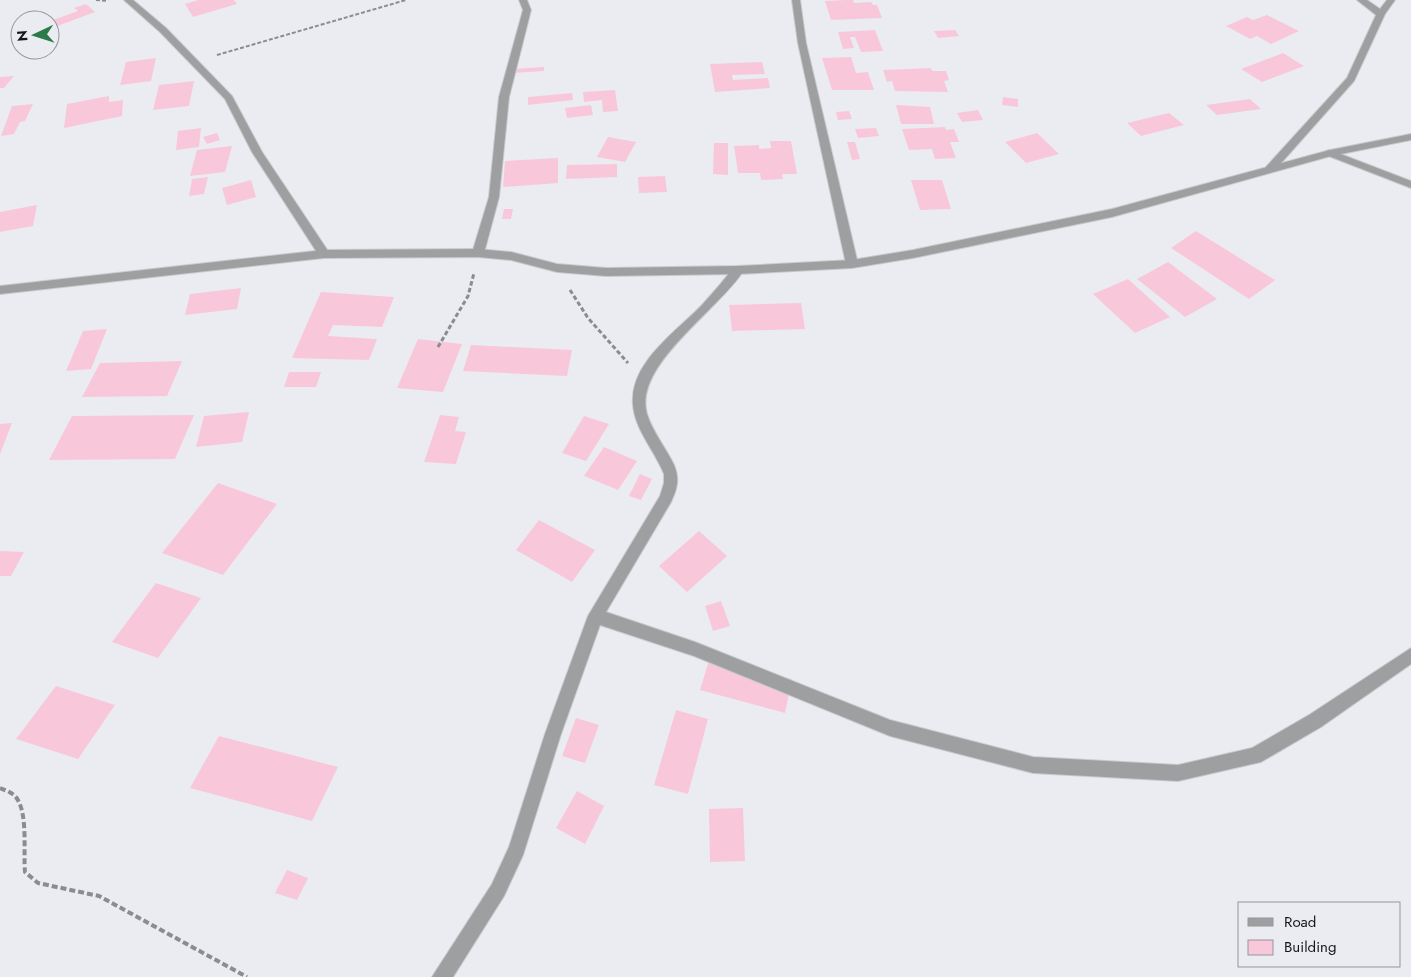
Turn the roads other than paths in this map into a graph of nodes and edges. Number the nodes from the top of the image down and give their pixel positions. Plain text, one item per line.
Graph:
1 (128, 0) edge
2 (523, 0) edge
3 (796, 0) edge
4 (1361, 0) edge
5 (1391, 0) edge
6 (1381, 14) junction
7 (1411, 137) edge
8 (1330, 153) junction
9 (1270, 169) junction
10 (1411, 186) edge
11 (478, 253) junction
12 (324, 254) junction
13 (852, 264) junction
14 (738, 270) junction
15 (0, 290) edge
16 (596, 616) junction
17 (1411, 655) edge
18 (442, 977) edge

1 - 12 street
2 - 11 street
3 - 13 street
4 - 6 street
5 - 6 street
6 - 9 street
7 - 8 street
8 - 9 street
8 - 10 street
9 - 13 street
11 - 12 street
11 - 14 street
12 - 15 street
13 - 14 street
14 - 16 street
16 - 17 street
16 - 18 street

